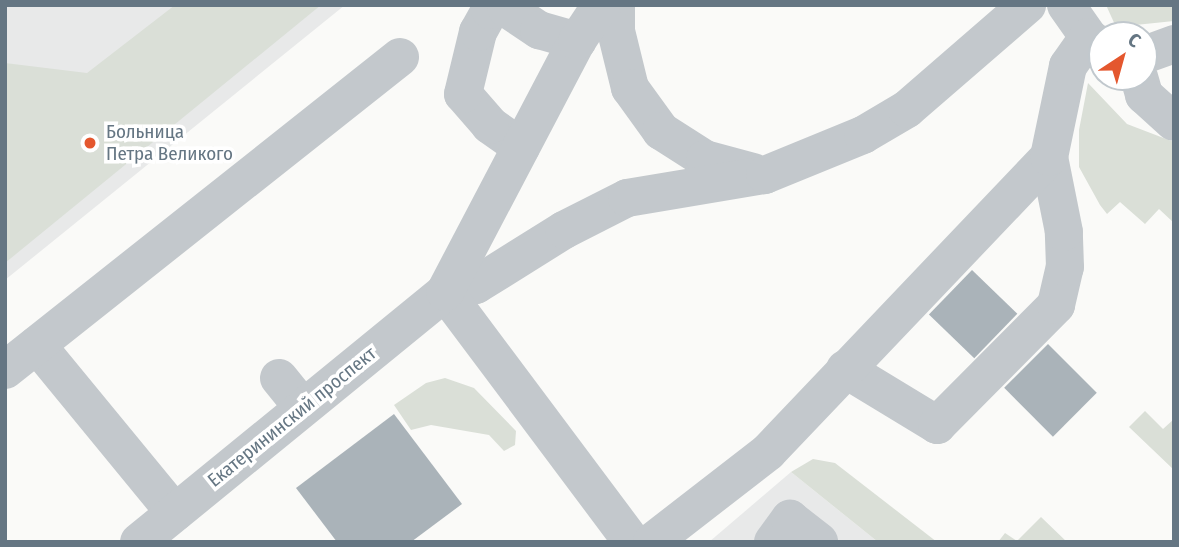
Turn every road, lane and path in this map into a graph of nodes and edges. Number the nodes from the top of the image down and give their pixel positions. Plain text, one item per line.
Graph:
1 (601, 5) edge
2 (616, 5) edge
3 (1027, 5) edge
4 (1066, 5) edge
5 (1088, 33) edge
6 (577, 41) junction
7 (1088, 48) edge
8 (400, 57) dead end
9 (1143, 91) edge
10 (1174, 122) edge
11 (521, 147) junction
12 (1049, 157) junction
13 (765, 175) junction
14 (445, 292) junction
15 (37, 345) junction
16 (845, 369) junction
17 (5, 370) edge
18 (279, 378) dead end
19 (303, 408) junction
20 (175, 513) junction
21 (139, 542) edge
22 (632, 542) edge
23 (653, 542) edge
24 (773, 542) edge
25 (819, 542) edge

1 - 6 street, Екатерининский проспект
2 - 13 street
3 - 13 street, Екатерининский проспект
4 - 5 street
6 - 11 street, Екатерининский проспект
6 - 11 street
7 - 12 street
8 - 15 street
9 - 10 street
11 - 14 street, Екатерининский проспект
12 - 16 street
12 - 16 street
13 - 14 street, Екатерининский проспект
14 - 19 street, Екатерининский проспект
14 - 22 street
15 - 17 street
15 - 20 street
16 - 23 street
18 - 19 street
19 - 20 street, Екатерининский проспект
20 - 21 street, Екатерининский проспект
24 - 25 street

